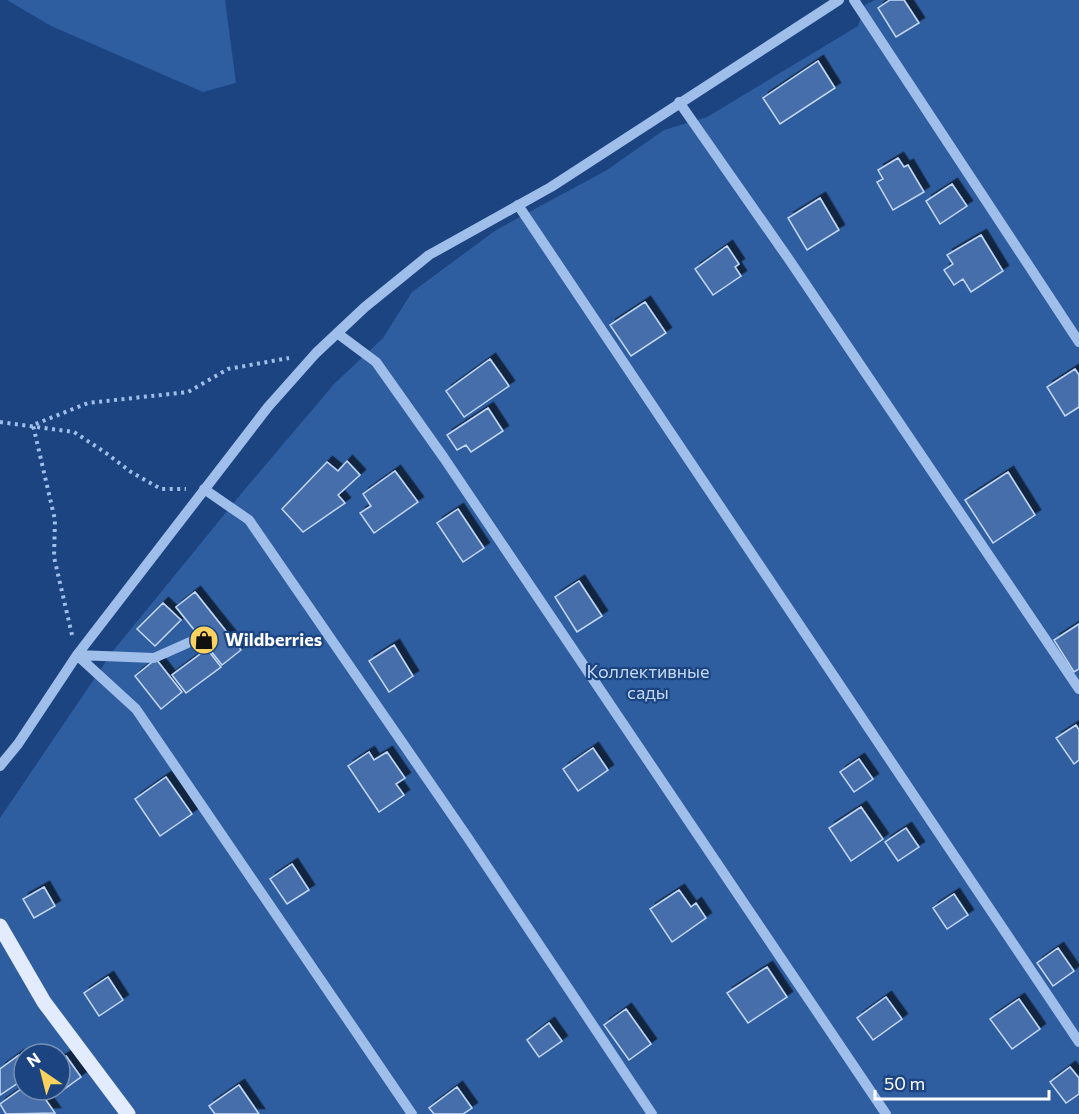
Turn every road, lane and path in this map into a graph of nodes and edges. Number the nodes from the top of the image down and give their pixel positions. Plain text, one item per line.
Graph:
1 (839, 0) edge
2 (854, 0) edge
3 (679, 102) junction
4 (518, 205) junction
5 (337, 333) junction
6 (1079, 342) edge
7 (316, 353) junction
8 (0, 422) edge
9 (33, 425) junction
10 (204, 489) junction
11 (190, 642) dead end
12 (77, 655) junction
13 (1079, 689) edge
14 (0, 766) edge
15 (0, 926) edge
16 (1079, 1042) edge
17 (128, 1114) edge
18 (412, 1114) edge
19 (652, 1114) edge
20 (886, 1114) edge

1 - 3 street
2 - 6 street
3 - 4 street
3 - 13 street
4 - 5 street
4 - 16 street
5 - 7 street
5 - 20 street
7 - 9 path
7 - 10 street
8 - 9 path
9 - 10 path
9 - 12 path
10 - 12 street
10 - 19 street
11 - 12 street
12 - 14 street
12 - 18 street
15 - 17 main road

